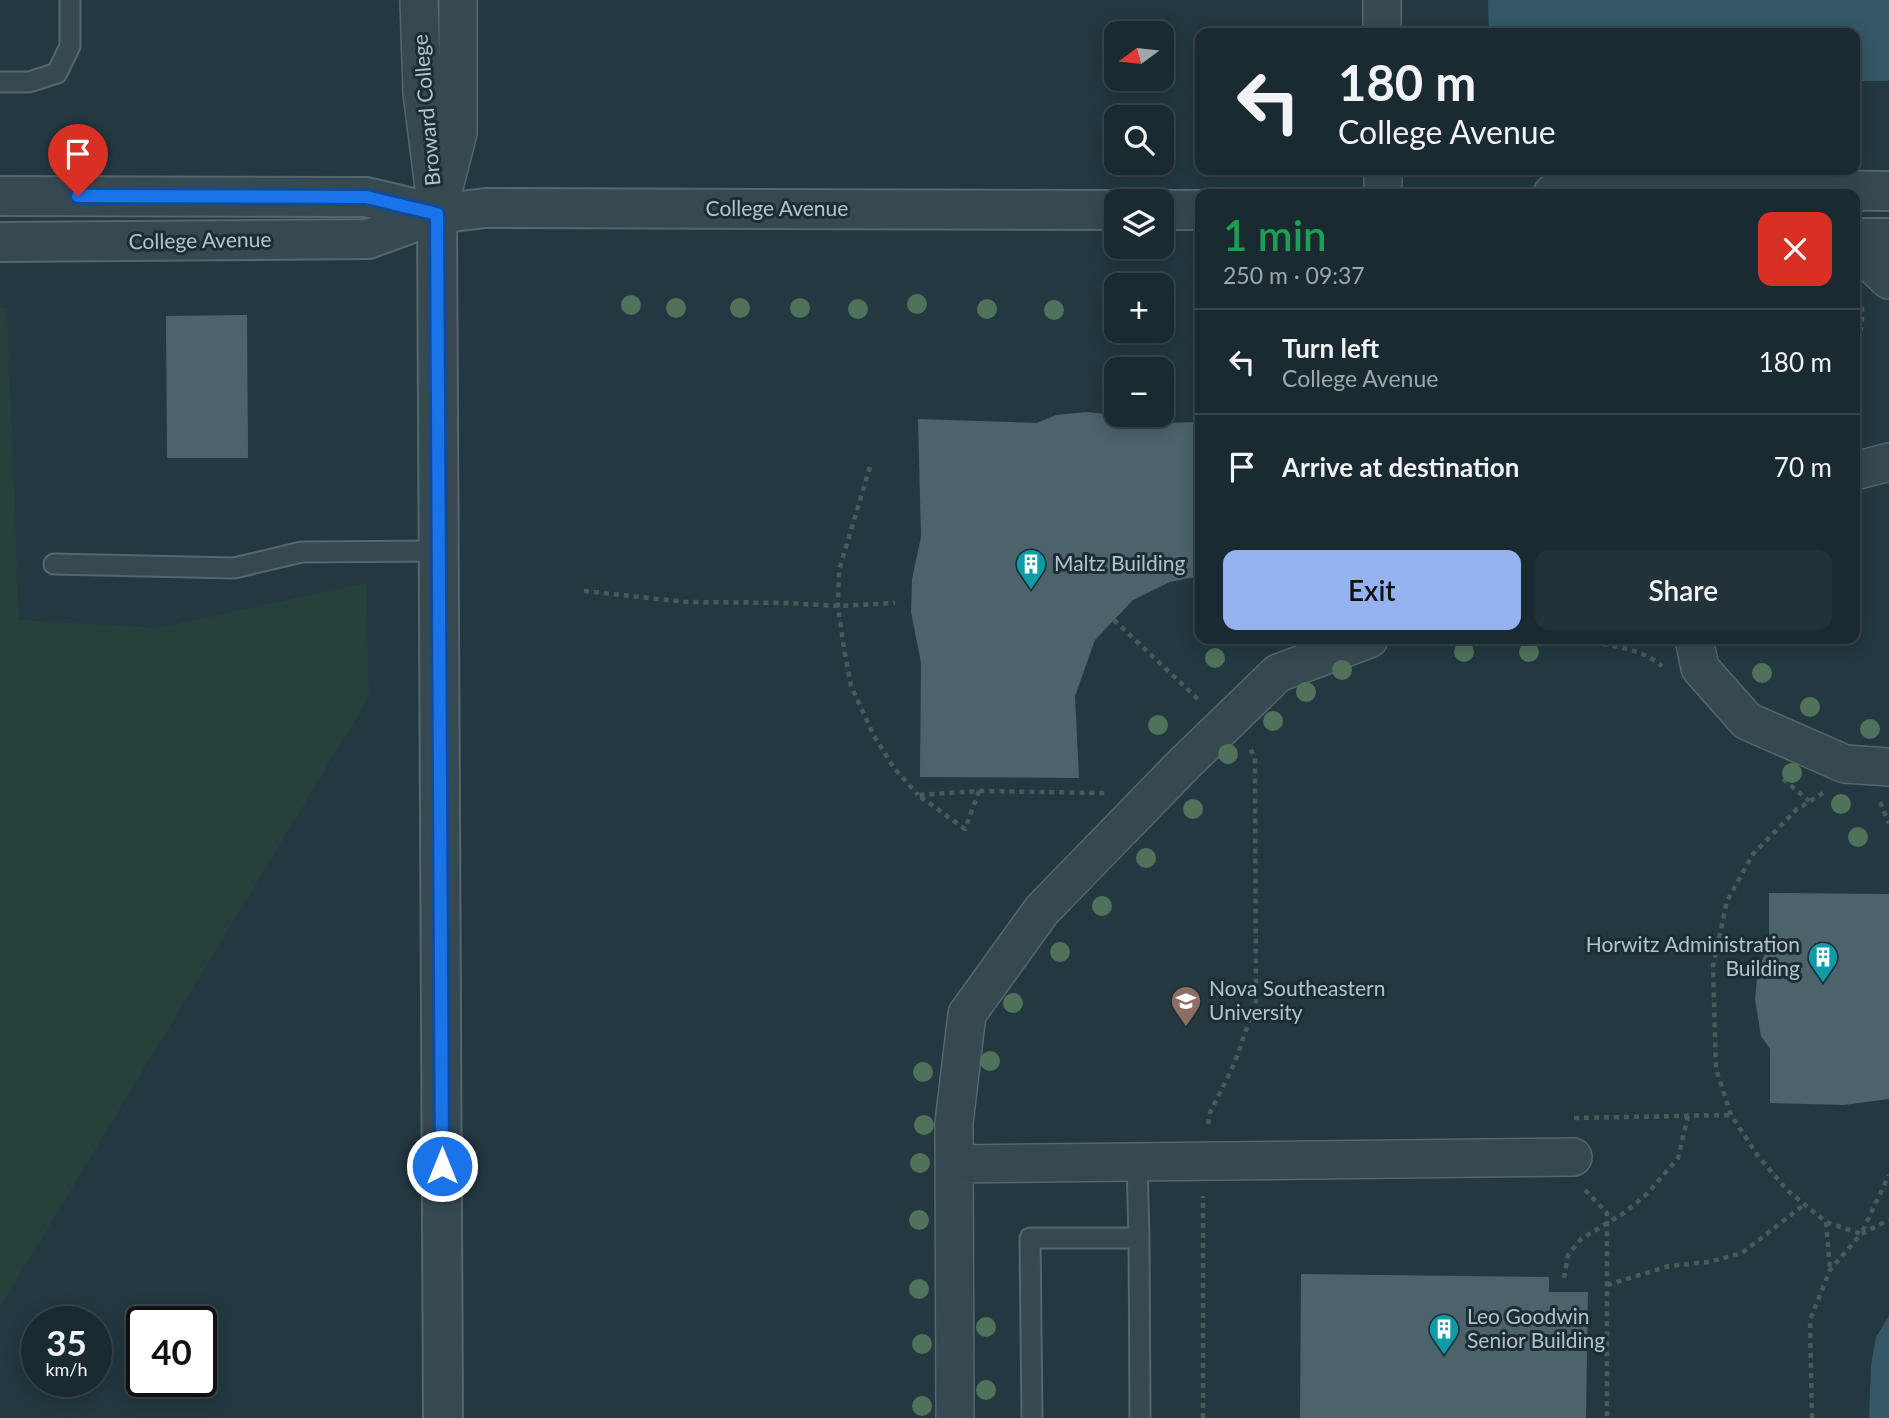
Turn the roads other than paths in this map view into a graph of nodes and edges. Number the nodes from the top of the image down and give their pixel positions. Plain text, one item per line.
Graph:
1 (70, 0) edge
2 (419, 0) edge
3 (458, 0) edge
4 (1382, 0) edge
5 (1382, 28) edge
6 (0, 82) edge
7 (1860, 191) edge
8 (1889, 191) edge
9 (0, 196) edge
10 (1104, 210) edge
11 (1174, 210) edge
12 (1195, 210) edge
13 (437, 214) junction
14 (1860, 237) edge
15 (1889, 237) edge
16 (0, 242) edge
17 (1860, 257) edge
18 (1875, 289) edge
19 (1889, 462) edge
20 (1860, 470) edge
21 (439, 551) junction
22 (54, 564) dead end
23 (1376, 644) edge
24 (1694, 644) edge
25 (1889, 767) edge
26 (1573, 1157) road end
27 (1137, 1162) junction
28 (954, 1164) junction
29 (1139, 1238) junction
30 (443, 1418) edge
31 (955, 1418) edge
32 (1032, 1418) edge
33 (1140, 1418) edge

1 - 6 lane
2 - 13 street, Broward College
3 - 13 street, Broward College
4 - 5 street
7 - 8 street
9 - 13 street, College Avenue
10 - 13 street, College Avenue
11 - 12 street
13 - 16 street, College Avenue
13 - 21 street
14 - 15 street
17 - 18 street
19 - 20 street
21 - 22 lane
21 - 30 street
23 - 28 street
24 - 25 street
26 - 27 street
27 - 28 street
27 - 29 lane
28 - 31 street
29 - 32 lane
29 - 33 lane

